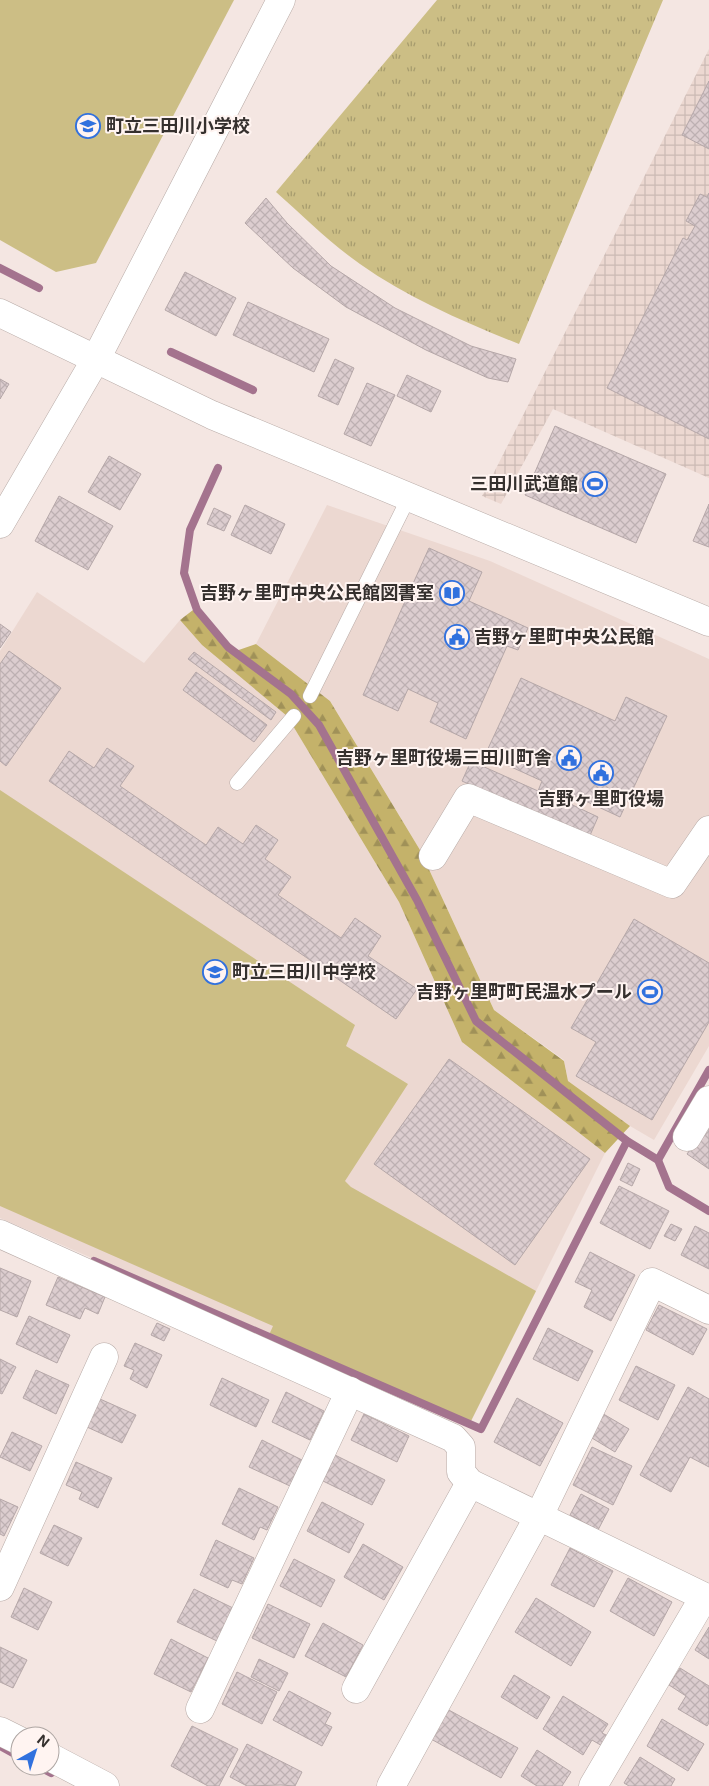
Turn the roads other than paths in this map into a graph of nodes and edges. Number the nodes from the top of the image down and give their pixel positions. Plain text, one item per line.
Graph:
1 (281, 0) edge
2 (0, 313) edge
3 (96, 360) junction
4 (409, 497) junction
5 (0, 524) edge
6 (709, 622) edge
7 (310, 696) dead end
8 (294, 716) dead end
9 (237, 783) dead end
10 (709, 830) edge
11 (433, 856) dead end
12 (709, 1100) edge
13 (687, 1137) dead end
14 (0, 1234) edge
15 (709, 1310) edge
16 (104, 1358) dead end
17 (350, 1391) junction
18 (470, 1483) junction
19 (539, 1516) junction
20 (0, 1587) edge
21 (706, 1598) edge
22 (356, 1689) dead end
23 (200, 1709) dead end
24 (60, 1762) edge
25 (105, 1786) edge
26 (391, 1786) edge
27 (593, 1786) edge

1 - 3 street
2 - 3 street
3 - 4 street
3 - 5 street
4 - 6 street
4 - 7 lane
8 - 9 lane
10 - 11 street
12 - 13 street
14 - 17 street
15 - 19 street
16 - 20 street
17 - 18 street
17 - 23 street
18 - 19 street
18 - 22 street
19 - 21 street
19 - 26 street
21 - 27 street
24 - 25 street

